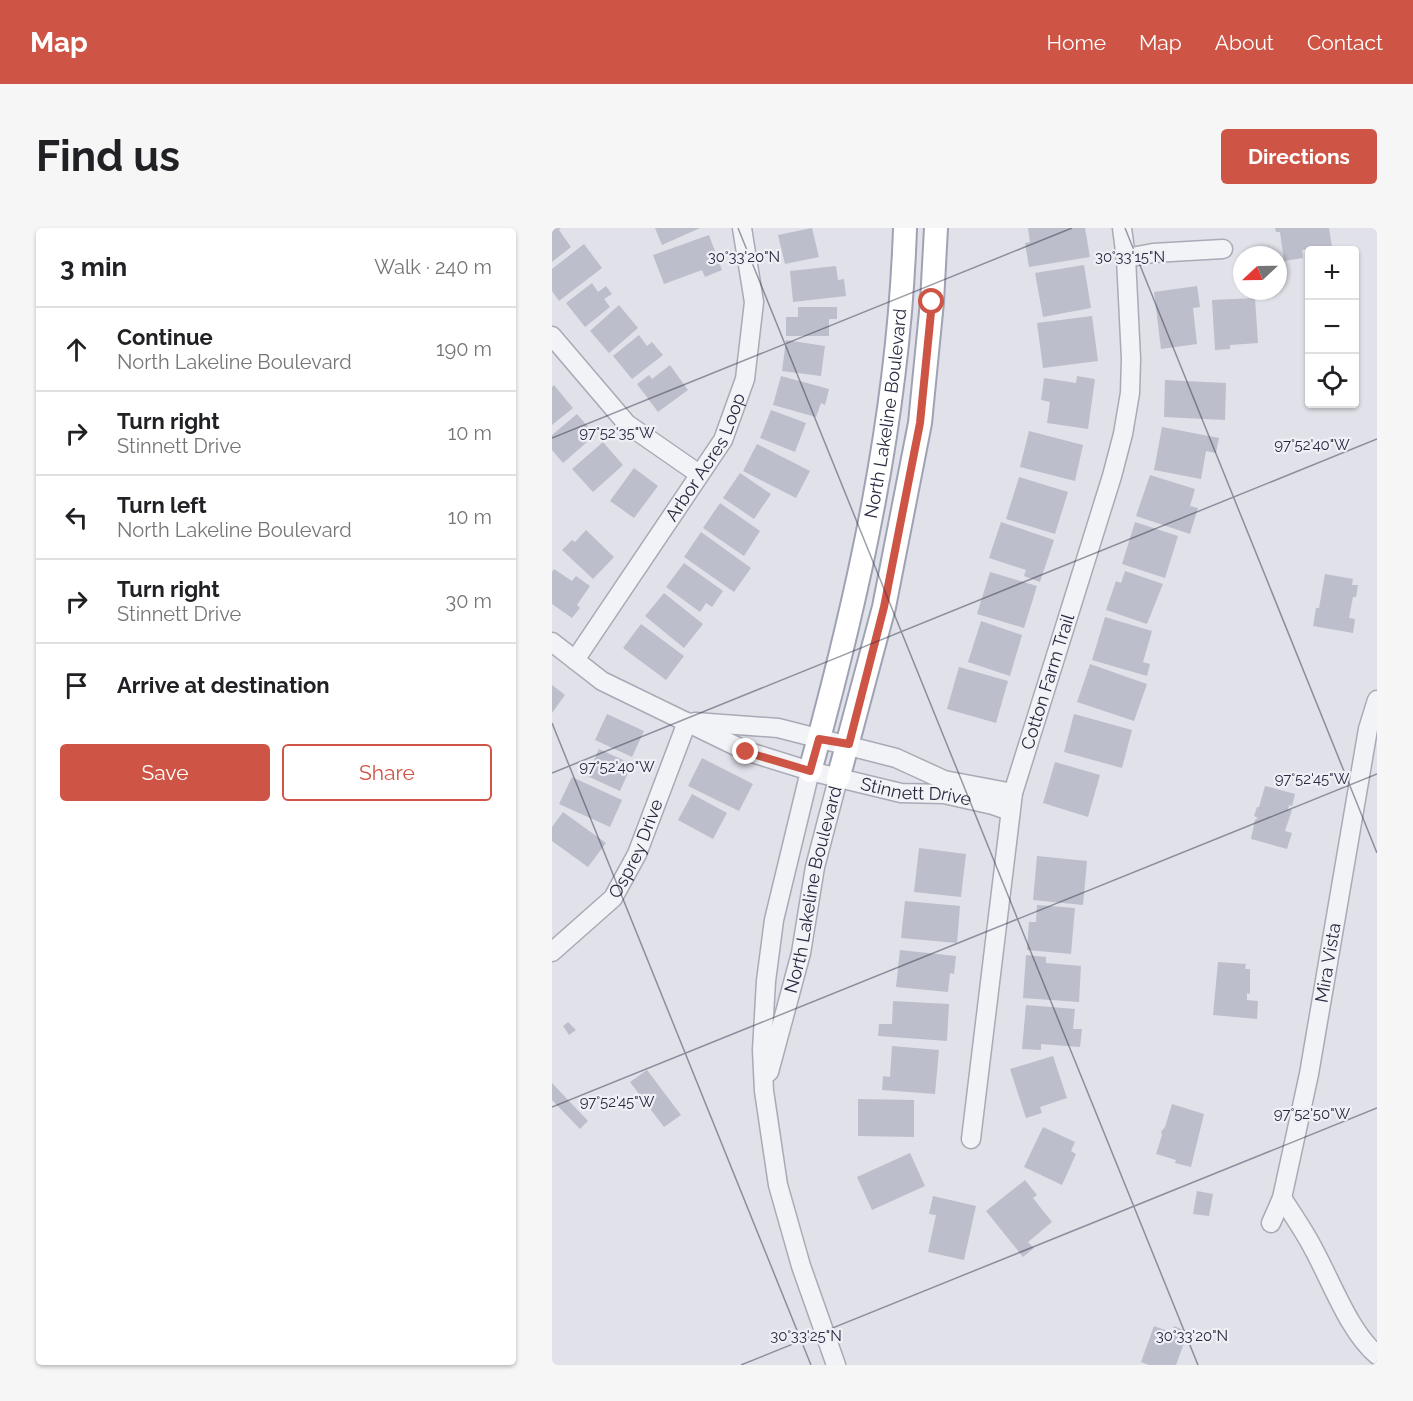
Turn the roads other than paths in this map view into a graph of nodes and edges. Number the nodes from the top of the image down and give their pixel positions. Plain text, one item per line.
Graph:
1 (742, 228) edge
2 (905, 228) edge
3 (936, 228) edge
4 (1122, 228) edge
5 (1223, 249) dead end
6 (1126, 258) junction
7 (552, 336) edge
8 (699, 474) junction
9 (552, 642) edge
10 (575, 660) junction
11 (1377, 700) edge
12 (687, 722) junction
13 (819, 739) junction
14 (849, 744) junction
15 (810, 771) junction
16 (838, 778) junction
17 (1013, 792) junction
18 (1010, 811) junction
19 (552, 952) edge
20 (765, 1091) junction
21 (970, 1139) dead end
22 (1282, 1198) junction
23 (1271, 1224) dead end
24 (1377, 1355) edge
25 (836, 1365) edge

1 - 8 street, Arbor Acres Loop
2 - 13 main road, North Lakeline Boulevard
3 - 14 main road, North Lakeline Boulevard
4 - 6 street, Cotton Farm Trail
5 - 6 street
6 - 17 street, Cotton Farm Trail
7 - 8 street
8 - 10 street, Arbor Acres Loop
9 - 10 street, Stinnett Drive
10 - 12 street, Stinnett Drive
11 - 22 street, Mira Vista
12 - 13 street, Stinnett Drive
12 - 15 street, Stinnett Drive
12 - 19 street, Osprey Drive
13 - 14 street, Stinnett Drive
13 - 15 main road, North Lakeline Boulevard
14 - 16 main road, North Lakeline Boulevard
14 - 17 street, Stinnett Drive
15 - 16 street, Stinnett Drive
15 - 20 street, North Lakeline Boulevard
16 - 18 street, Stinnett Drive
16 - 20 street, North Lakeline Boulevard
17 - 18 street, Cotton Farm Trail
18 - 21 street, Cotton Farm Trail
20 - 25 street, North Lakeline Boulevard
22 - 23 street, Mira Vista
22 - 24 street

